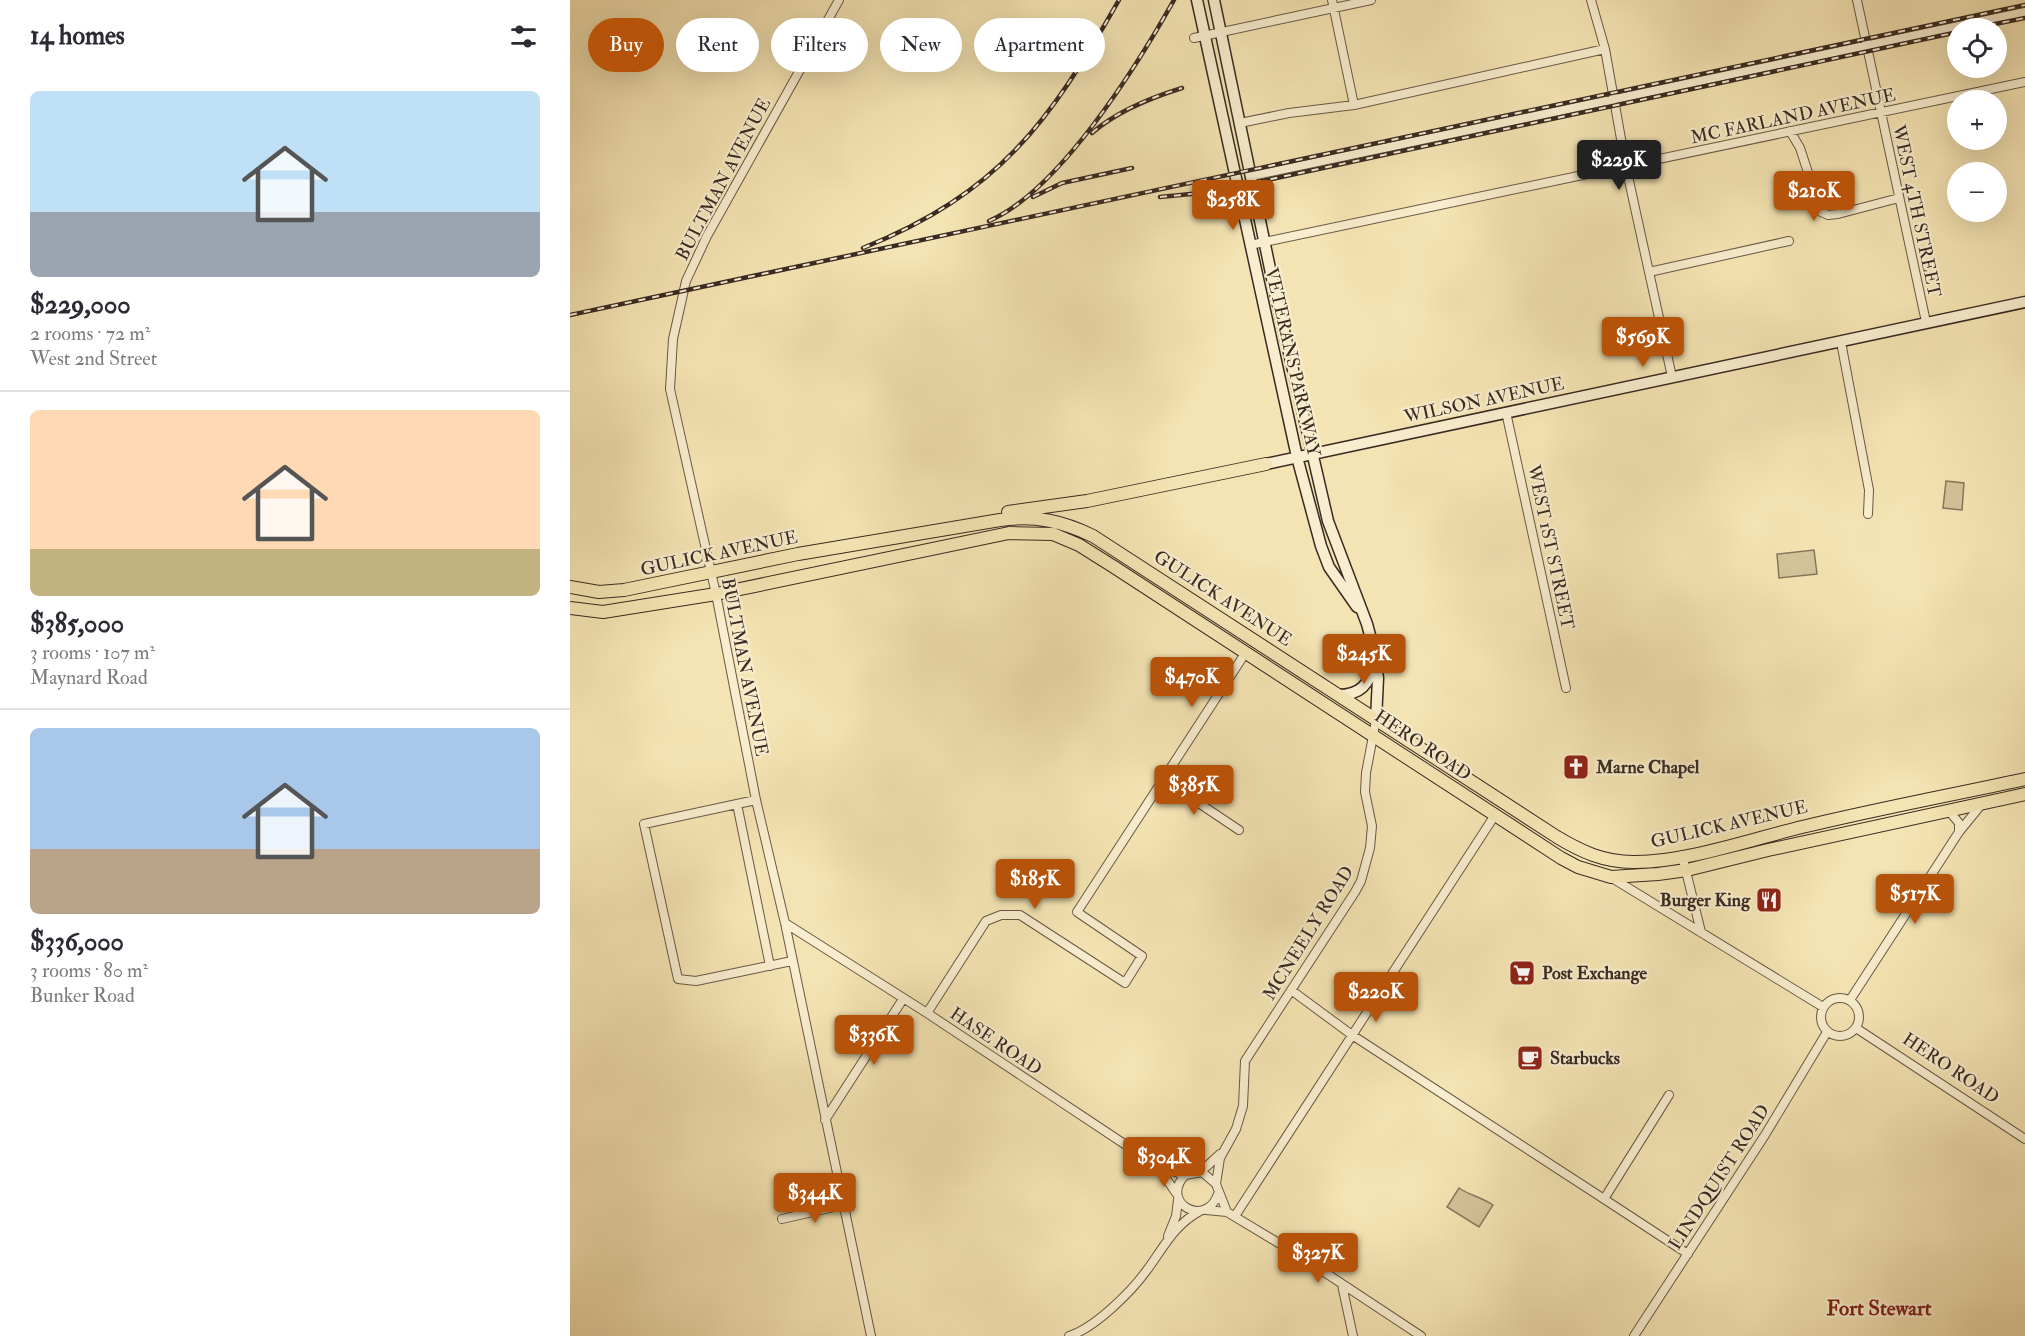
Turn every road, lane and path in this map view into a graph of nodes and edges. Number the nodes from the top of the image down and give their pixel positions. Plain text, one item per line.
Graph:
1 (839, 0) edge
2 (1197, 0) edge
3 (1214, 0) edge
4 (1371, 0) edge
5 (1591, 0) edge
6 (1857, 0) edge
7 (1333, 4) edge
8 (2025, 12) edge
9 (1220, 32) junction
10 (1199, 37) junction
11 (1866, 46) junction
12 (1605, 49) junction
13 (2025, 82) edge
14 (1613, 100) junction
15 (1354, 105) junction
16 (1881, 113) junction
17 (1240, 123) junction
18 (1790, 131) junction
19 (1626, 167) junction
20 (1252, 176) junction
21 (1899, 198) junction
22 (1789, 241) dead end
23 (1265, 242) junction
24 (1250, 244) junction
25 (1649, 272) junction
26 (2025, 302) edge
27 (1926, 322) junction
28 (1841, 342) junction
29 (1672, 376) junction
30 (1506, 411) junction
31 (1312, 453) junction
32 (1297, 457) junction
33 (1266, 464) joint
34 (1868, 514) dead end
35 (931, 532) junction
36 (711, 573) junction
37 (570, 587) edge
38 (716, 594) junction
39 (570, 608) edge
40 (1362, 614) junction
41 (1374, 650) junction
42 (1246, 652) junction
43 (1566, 688) dead end
44 (1338, 695) junction
45 (1376, 720) junction
46 (1374, 733) junction
47 (1163, 779) junction
48 (2025, 779) edge
49 (2025, 794) edge
50 (756, 800) junction
51 (737, 804) junction
52 (1982, 804) junction
53 (1949, 811) junction
54 (1495, 815) junction
55 (1239, 831) dead end
56 (1959, 832) junction
57 (1682, 855) junction
58 (1687, 870) junction
59 (1611, 877) junction
60 (785, 923) junction
61 (1701, 932) junction
62 (792, 961) junction
63 (770, 966) junction
64 (1291, 990) junction
65 (903, 999) junction
66 (1850, 1000) junction
67 (1823, 1007) junction
68 (927, 1013) junction
69 (1856, 1028) junction
70 (1827, 1032) junction
71 (1352, 1035) junction
72 (1669, 1095) dead end
73 (825, 1120) junction
74 (2025, 1139) edge
75 (1224, 1151) junction
76 (1159, 1167) junction
77 (1196, 1171) junction
78 (1185, 1175) junction
79 (1216, 1184) junction
80 (1218, 1194) junction
81 (1178, 1196) junction
82 (1604, 1199) junction
83 (843, 1205) junction
84 (1203, 1211) junction
85 (1231, 1214) junction
86 (782, 1219) dead end
87 (1167, 1238) junction
88 (1688, 1254) junction
89 (1342, 1285) junction
90 (871, 1336) edge
91 (1069, 1336) edge
92 (1353, 1336) edge
93 (1421, 1336) edge
94 (1634, 1336) edge

1 - 36 street, BULTMAN AVENUE
2 - 10 main road, VETERANS PARKWAY
3 - 9 main road, VETERANS PARKWAY
4 - 7 street
5 - 12 street
6 - 11 street, WEST 4TH STREET
7 - 9 street
7 - 15 street
8 - 11 street
9 - 10 street
9 - 17 main road, VETERANS PARKWAY
10 - 24 main road, VETERANS PARKWAY
11 - 14 street
11 - 16 street, WEST 4TH STREET
12 - 14 street
12 - 15 street
13 - 16 street, MC FARLAND AVENUE
14 - 19 street
14 - 20 street
15 - 17 street
16 - 18 street, MC FARLAND AVENUE
16 - 21 street, WEST 4TH STREET
17 - 20 main road, VETERANS PARKWAY
18 - 19 street, MC FARLAND AVENUE
18 - 21 street
19 - 23 street, MC FARLAND AVENUE
19 - 25 street
20 - 23 main road, VETERANS PARKWAY
21 - 27 street, WEST 4TH STREET
22 - 25 street
23 - 24 street, MC FARLAND AVENUE
23 - 31 main road, VETERANS PARKWAY
24 - 32 main road, VETERANS PARKWAY
25 - 29 street
26 - 27 main road, WILSON AVENUE
27 - 28 main road, WILSON AVENUE
28 - 29 main road, WILSON AVENUE
28 - 34 street
29 - 30 main road, WILSON AVENUE
30 - 31 main road, WILSON AVENUE
30 - 43 street, WEST 1ST STREET
31 - 32 main road, WILSON AVENUE
31 - 40 main road, VETERANS PARKWAY
32 - 33 main road, WILSON AVENUE
32 - 40 main road, VETERANS PARKWAY
33 - 35 main road
35 - 36 main road, GULICK AVENUE
35 - 44 main road, GULICK AVENUE
36 - 37 main road, GULICK AVENUE
36 - 38 street, BULTMAN AVENUE
38 - 39 main road, HERO ROAD
38 - 42 main road, HERO ROAD
38 - 50 street, BULTMAN AVENUE
40 - 41 main road
41 - 44 main road
41 - 45 main road
42 - 46 main road, HERO ROAD
42 - 47 street
44 - 45 main road, GULICK AVENUE
45 - 46 street, MCNEELY ROAD
45 - 57 main road, GULICK AVENUE
46 - 54 main road, HERO ROAD
46 - 64 street, MCNEELY ROAD
47 - 55 street
47 - 68 street
48 - 57 main road, GULICK AVENUE
49 - 52 main road, GULICK AVENUE
50 - 51 street
50 - 60 street, BULTMAN AVENUE
51 - 63 street
51 - 63 street
52 - 53 main road, GULICK AVENUE
52 - 56 street
53 - 56 street
53 - 58 main road, GULICK AVENUE
54 - 59 main road, HERO ROAD
54 - 71 street
56 - 66 street
57 - 58 street
58 - 59 main road, GULICK AVENUE
58 - 61 street
59 - 61 street
60 - 62 street, BULTMAN AVENUE
60 - 65 street, HASE ROAD
61 - 67 street
62 - 63 street
62 - 73 street, BULTMAN AVENUE
64 - 71 street
64 - 75 street, MCNEELY ROAD
65 - 68 street, HASE ROAD
65 - 73 street
66 - 67 street
66 - 69 street
67 - 70 street
68 - 76 street, HASE ROAD
69 - 70 street
69 - 74 street, HERO ROAD
70 - 88 street, LINDQUIST ROAD
71 - 82 street
71 - 85 street
72 - 82 street
73 - 83 street, BULTMAN AVENUE
75 - 77 street
75 - 79 street
76 - 78 street
76 - 81 street
77 - 78 street
77 - 79 street
78 - 81 street
79 - 80 street
80 - 84 street
80 - 85 street
81 - 84 street
81 - 87 street
82 - 88 street
83 - 86 street
83 - 90 street, BULTMAN AVENUE
84 - 85 street
84 - 87 street
85 - 89 street
87 - 91 street
88 - 94 street, LINDQUIST ROAD
89 - 92 street
89 - 93 street

